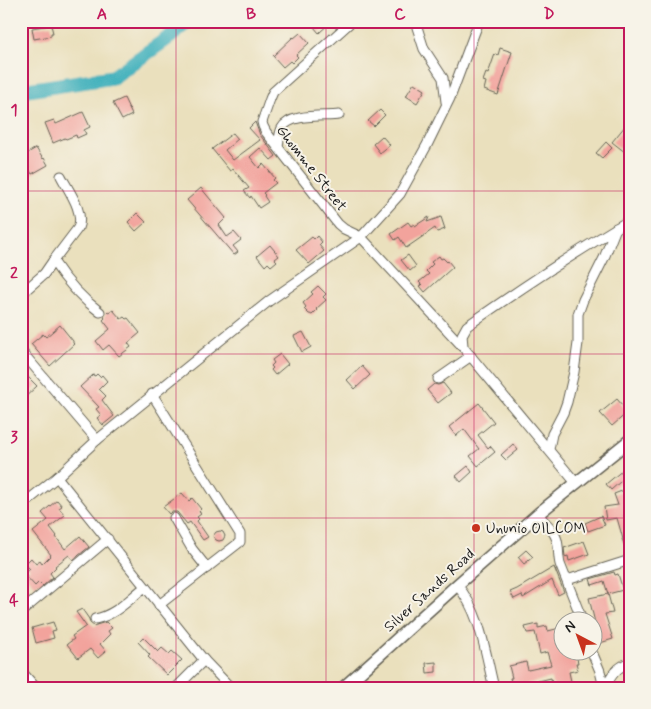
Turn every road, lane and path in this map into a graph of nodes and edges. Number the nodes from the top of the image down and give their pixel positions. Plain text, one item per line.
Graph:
1 (352, 21) edge
2 (415, 21) edge
3 (479, 21) edge
4 (447, 104) junction
5 (339, 115) dead end
6 (278, 147) junction
7 (61, 176) dead end
8 (630, 220) edge
9 (616, 228) junction
10 (361, 237) junction
11 (53, 261) junction
12 (21, 294) edge
13 (100, 312) dead end
14 (463, 347) junction
15 (21, 351) edge
16 (470, 356) junction
17 (438, 379) dead end
18 (152, 394) junction
19 (97, 440) junction
20 (630, 440) edge
21 (549, 449) junction
22 (57, 477) junction
23 (576, 483) junction
24 (21, 506) edge
25 (538, 514) junction
26 (174, 518) dead end
27 (108, 539) junction
28 (630, 560) edge
29 (207, 568) junction
30 (567, 580) junction
31 (457, 585) junction
32 (145, 587) junction
33 (159, 605) junction
34 (21, 612) edge
35 (579, 612) edge
36 (95, 619) dead end
37 (204, 660) junction
38 (596, 662) edge
39 (630, 662) edge
40 (598, 667) junction
41 (617, 669) junction
42 (21, 671) edge
43 (36, 688) edge
44 (176, 688) edge
45 (231, 688) edge
46 (343, 688) edge
47 (494, 688) edge
48 (604, 688) edge

1 - 6 street, Ghomme Street
2 - 4 street
3 - 4 street
4 - 10 street
5 - 6 street
6 - 10 street, Ghomme Street
7 - 11 street
8 - 9 street
9 - 14 street
9 - 21 street
10 - 14 street, Ghomme Street
10 - 18 street
11 - 12 street
11 - 13 street
14 - 16 street, Ghomme Street
15 - 19 street
16 - 17 street
16 - 21 street, Ghomme Street
18 - 19 street
18 - 29 street
19 - 22 street
20 - 23 street, Silver Sands Road
21 - 23 street, Ghomme Street
22 - 24 street
22 - 27 street
23 - 25 street, Silver Sands Road
25 - 30 street
25 - 31 street, Silver Sands Road
26 - 29 street
27 - 32 street
27 - 34 street
28 - 30 street
29 - 33 street
30 - 35 street
31 - 46 street, Silver Sands Road
31 - 47 street
32 - 33 street
32 - 36 street
33 - 37 street
37 - 44 street
37 - 45 street
38 - 40 street
39 - 41 street
40 - 41 street
40 - 48 street
41 - 48 street
42 - 43 street

